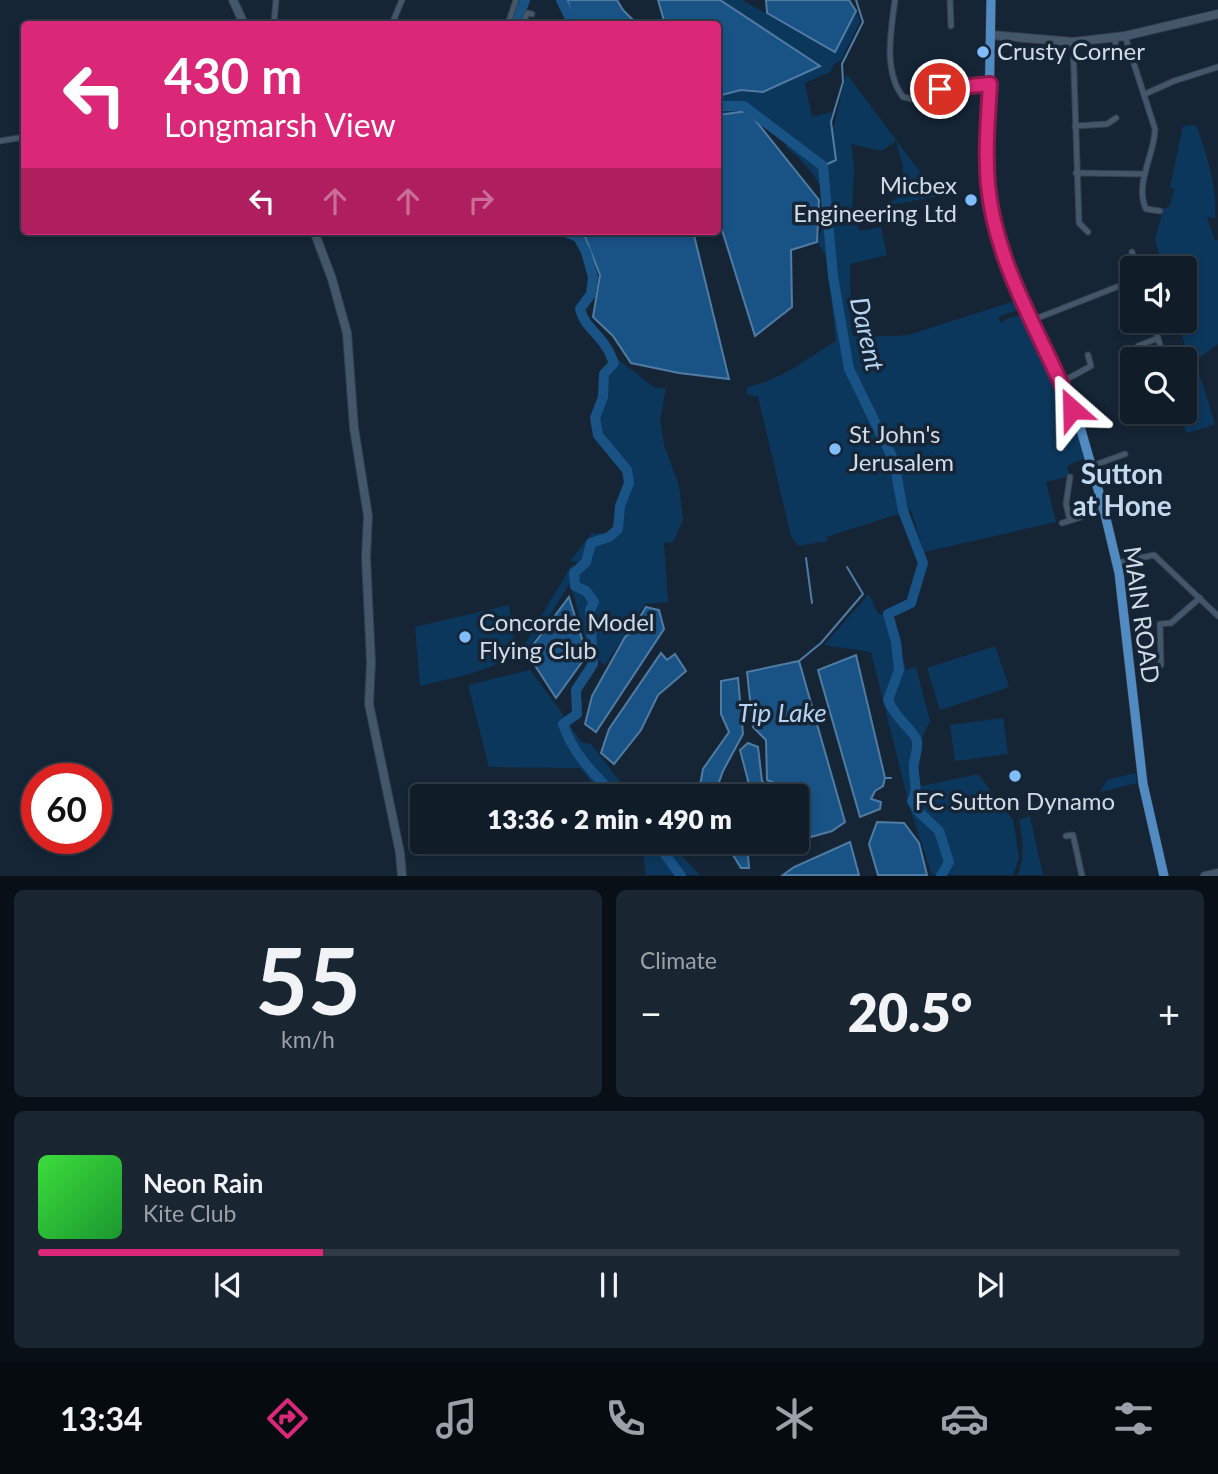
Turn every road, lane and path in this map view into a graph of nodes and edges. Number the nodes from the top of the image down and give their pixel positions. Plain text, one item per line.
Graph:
1 (233, 0) edge
2 (276, 0) edge
3 (402, 0) edge
4 (516, 0) edge
5 (895, 0) edge
6 (950, 0) edge
7 (991, 0) edge
8 (532, 14) dead end
9 (1218, 15) edge
10 (243, 21) edge
11 (274, 21) edge
12 (393, 21) edge
13 (509, 21) edge
14 (524, 21) edge
15 (951, 26) dead end
16 (991, 35) junction
17 (1125, 36) junction
18 (1115, 38) junction
19 (1073, 43) junction
20 (1116, 50) dead end
21 (1218, 67) edge
22 (990, 84) junction
23 (1145, 94) junction
24 (1116, 118) dead end
25 (1075, 126) junction
26 (21, 138) edge
27 (0, 141) edge
28 (1076, 173) junction
29 (1145, 174) junction
30 (1160, 211) dead end
31 (1088, 232) dead end
32 (315, 235) edge
33 (1132, 252) dead end
34 (1133, 256) edge
35 (1120, 286) edge
36 (1030, 321) junction
37 (1156, 333) edge
38 (1158, 338) junction
39 (1138, 347) edge
40 (1161, 347) edge
41 (1088, 355) dead end
42 (1060, 383) junction
43 (1125, 454) dead end
44 (1092, 466) junction
45 (1070, 477) dead end
46 (1104, 510) junction
47 (1070, 520) junction
48 (1062, 523) dead end
49 (1117, 563) junction
50 (1200, 598) junction
51 (1218, 616) edge
52 (1143, 667) dead end
53 (1081, 833) dead end
54 (1073, 835) junction
55 (1066, 836) dead end
56 (1218, 873) edge
57 (402, 876) edge
58 (1082, 876) edge
59 (1164, 876) edge
60 (1205, 876) edge

1 - 10 street
2 - 11 street
3 - 12 street
4 - 13 street
5 - 22 street
6 - 15 street
7 - 16 main road, MAIN ROAD
8 - 14 street
9 - 17 street
16 - 19 street
16 - 22 main road, MAIN ROAD
17 - 18 street
17 - 23 street
18 - 19 street
18 - 20 street
19 - 25 street
21 - 23 street
22 - 36 main road, MAIN ROAD
23 - 29 street
24 - 25 street
25 - 28 street
26 - 27 street
28 - 29 street
28 - 31 street
29 - 30 street
32 - 57 street
33 - 34 street
35 - 36 street
36 - 42 main road, MAIN ROAD
37 - 38 street
38 - 39 street
38 - 40 street
41 - 42 street
42 - 44 main road, MAIN ROAD
43 - 44 street
44 - 46 main road, MAIN ROAD
45 - 47 street
46 - 47 street
46 - 49 main road, MAIN ROAD
47 - 48 street
49 - 50 street
49 - 59 main road, MAIN ROAD
50 - 51 street
50 - 52 street
53 - 54 street
54 - 55 street
54 - 58 street
56 - 60 street

